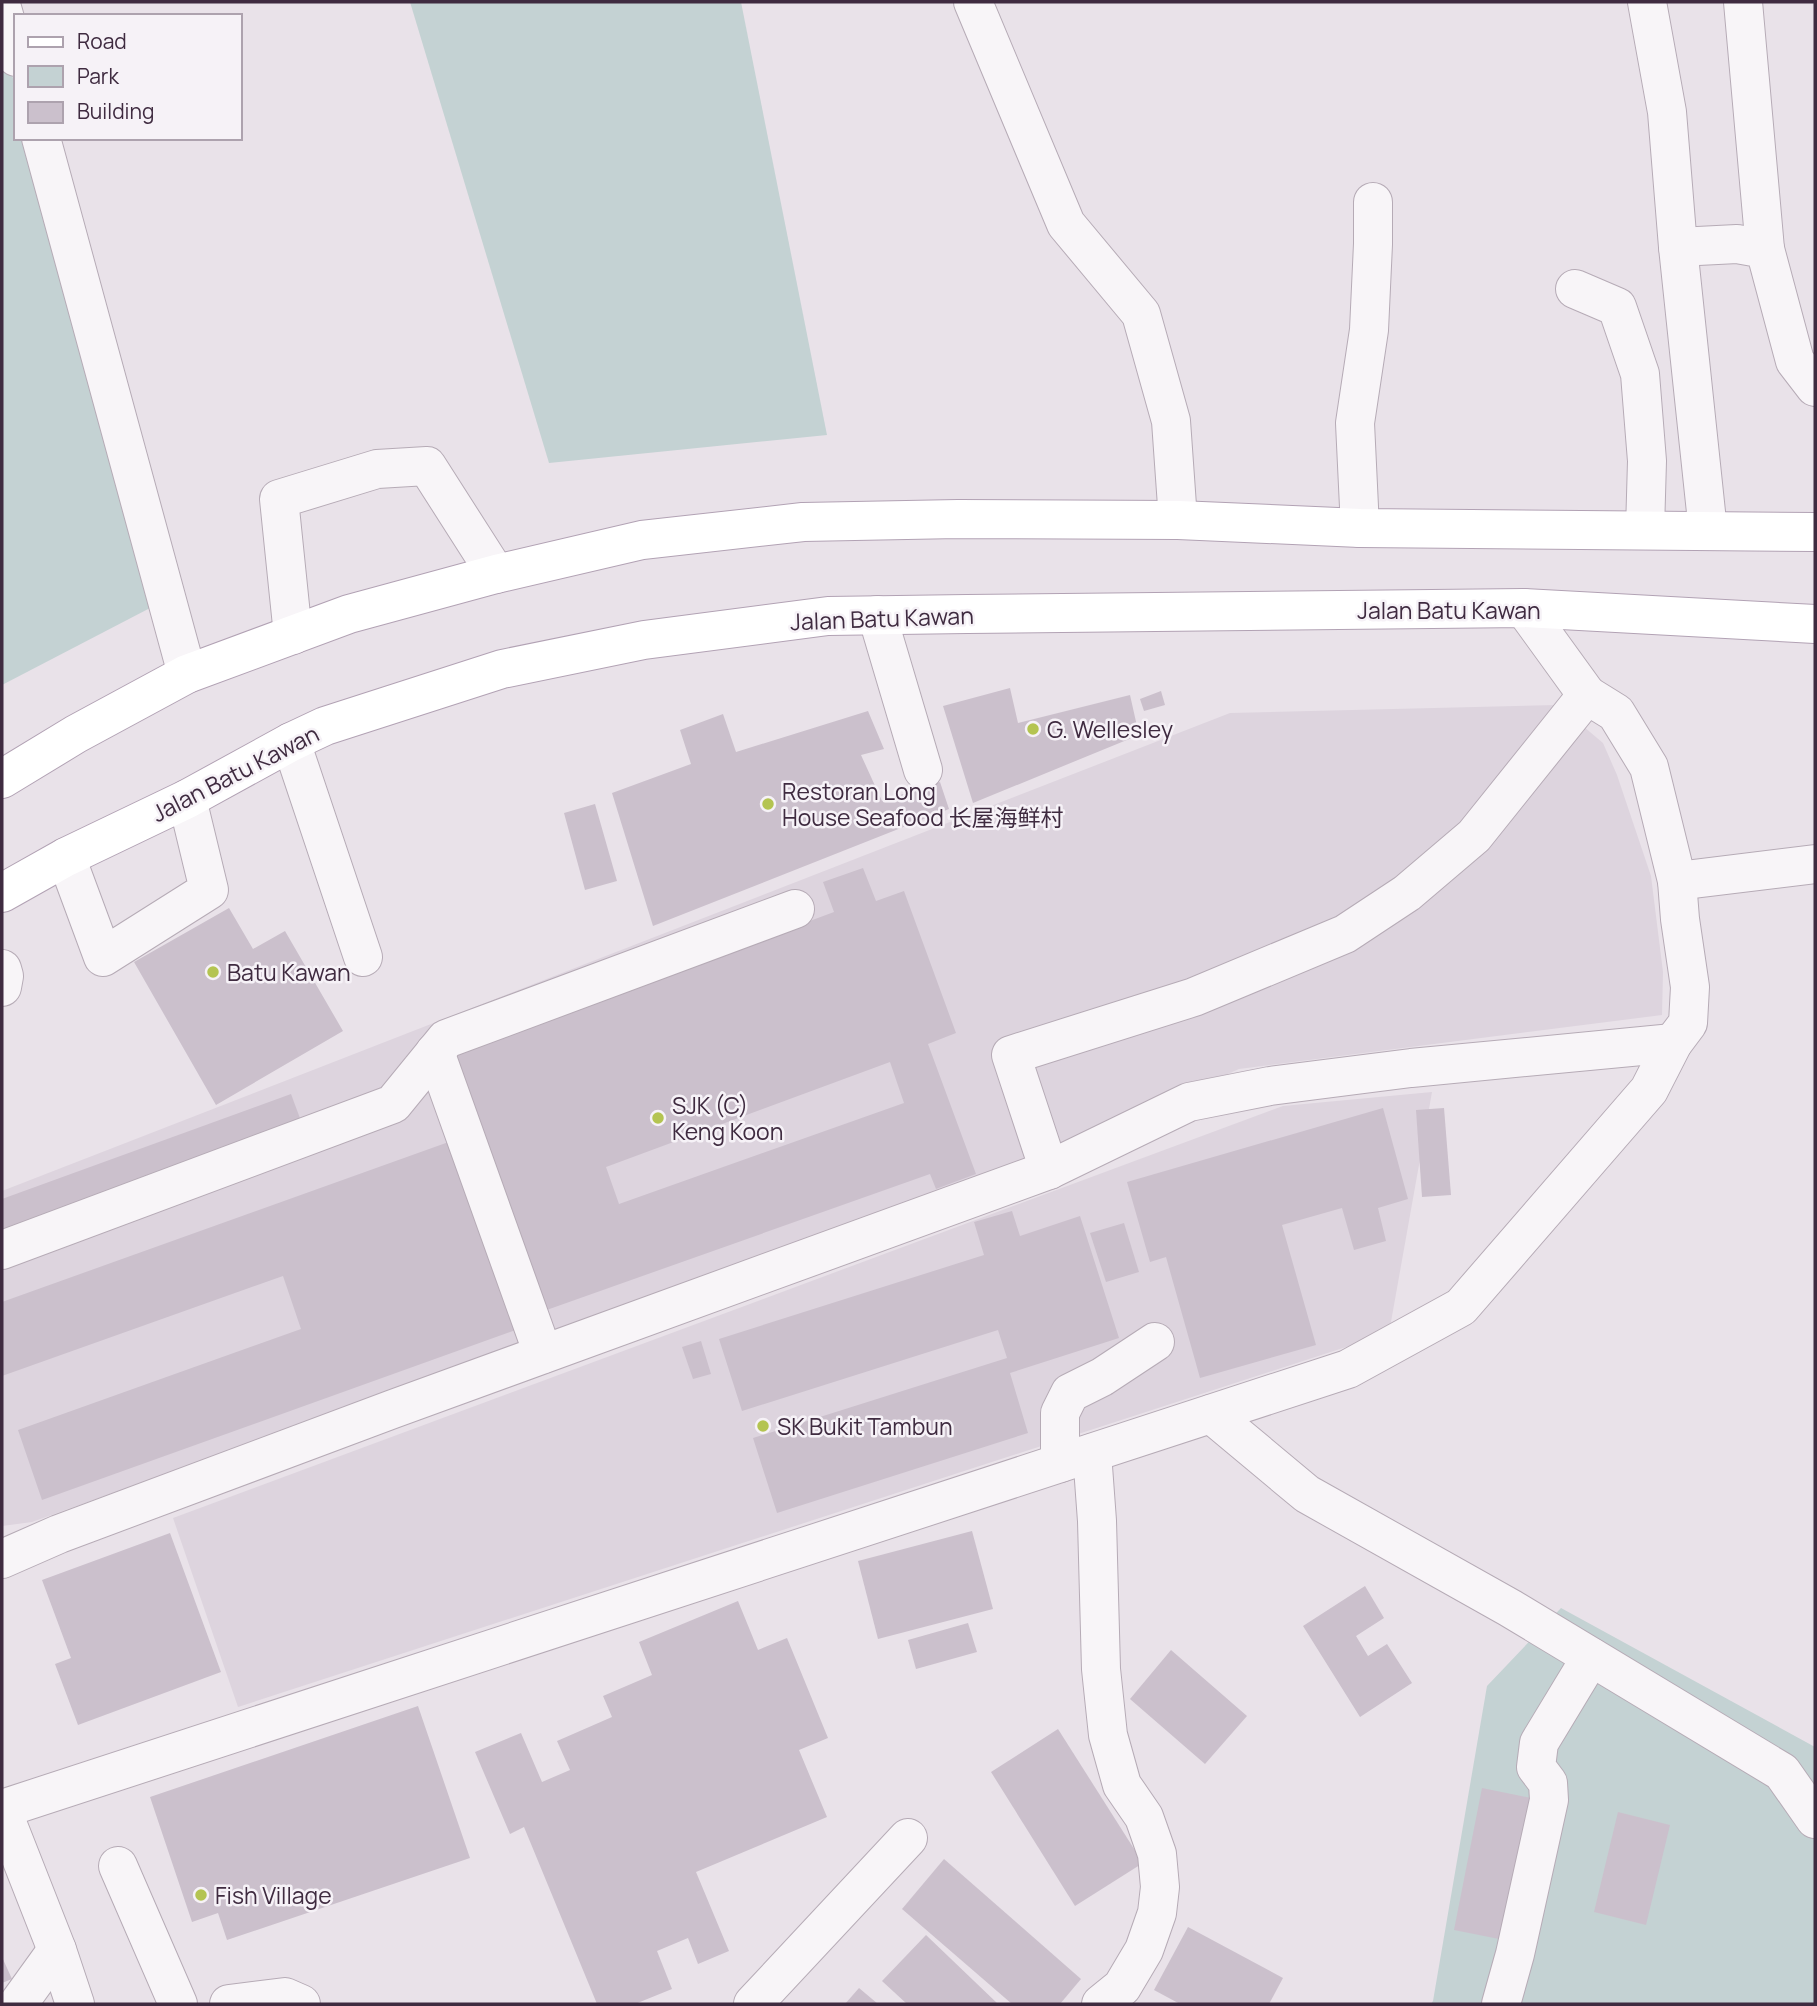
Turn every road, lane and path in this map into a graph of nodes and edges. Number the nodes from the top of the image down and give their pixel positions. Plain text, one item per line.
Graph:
1 (973, 2) edge
2 (1647, 2) edge
3 (1743, 2) edge
4 (2, 8) edge
5 (14, 50) edge
6 (42, 140) edge
7 (1373, 202) dead end
8 (1678, 247) junction
9 (1766, 249) junction
10 (1575, 289) dead end
11 (1815, 387) edge
12 (1178, 520) junction
13 (1360, 528) junction
14 (1645, 530) junction
15 (1708, 531) junction
16 (1815, 532) edge
17 (496, 575) junction
18 (1524, 608) junction
19 (877, 615) junction
20 (1815, 624) edge
21 (293, 635) junction
22 (187, 674) junction
23 (1587, 695) junction
24 (291, 742) junction
25 (923, 770) dead end
26 (2, 779) edge
27 (187, 799) junction
28 (66, 857) junction
29 (1815, 864) edge
30 (1677, 881) junction
31 (2, 893) edge
32 (795, 909) dead end
33 (363, 957) dead end
34 (2, 969) edge
35 (2, 987) edge
36 (1673, 1043) junction
37 (435, 1052) junction
38 (1049, 1170) junction
39 (2, 1250) edge
40 (1155, 1342) dead end
41 (543, 1354) junction
42 (1211, 1414) junction
43 (1076, 1458) junction
44 (2, 1559) edge
45 (1591, 1657) junction
46 (1799, 1778) edge
47 (2, 1809) edge
48 (1815, 1819) edge
49 (908, 1838) dead end
50 (118, 1866) dead end
51 (57, 1950) junction
52 (18, 2004) edge
53 (75, 2004) edge
54 (178, 2004) edge
55 (229, 2004) edge
56 (302, 2004) edge
57 (753, 2004) edge
58 (1101, 2004) edge
59 (1501, 2004) edge

1 - 12 street
2 - 8 street
3 - 9 street
4 - 5 street
6 - 22 street
7 - 13 street
8 - 9 street
8 - 15 street
9 - 11 street
10 - 14 street
12 - 13 main road
12 - 17 main road
13 - 14 main road
14 - 15 main road
15 - 16 main road
17 - 21 main road
17 - 21 street
18 - 19 main road, Jalan Batu Kawan
18 - 20 main road, Jalan Batu Kawan
18 - 23 street
19 - 24 main road, Jalan Batu Kawan
19 - 25 street
21 - 22 main road
22 - 26 main road
23 - 30 street
23 - 38 street
24 - 27 main road, Jalan Batu Kawan
24 - 33 street
27 - 28 main road, Jalan Batu Kawan
27 - 28 street
28 - 31 main road, Jalan Batu Kawan
29 - 30 street
30 - 36 street
32 - 37 street
34 - 35 street
36 - 38 street
36 - 42 street
37 - 39 street
37 - 41 street
38 - 41 street
40 - 43 street
41 - 44 street
42 - 43 street
42 - 45 street
43 - 47 street
43 - 58 street
45 - 46 street
45 - 59 street
46 - 48 street
47 - 51 street
49 - 57 street
50 - 54 street
51 - 52 street
51 - 53 street
55 - 56 street

